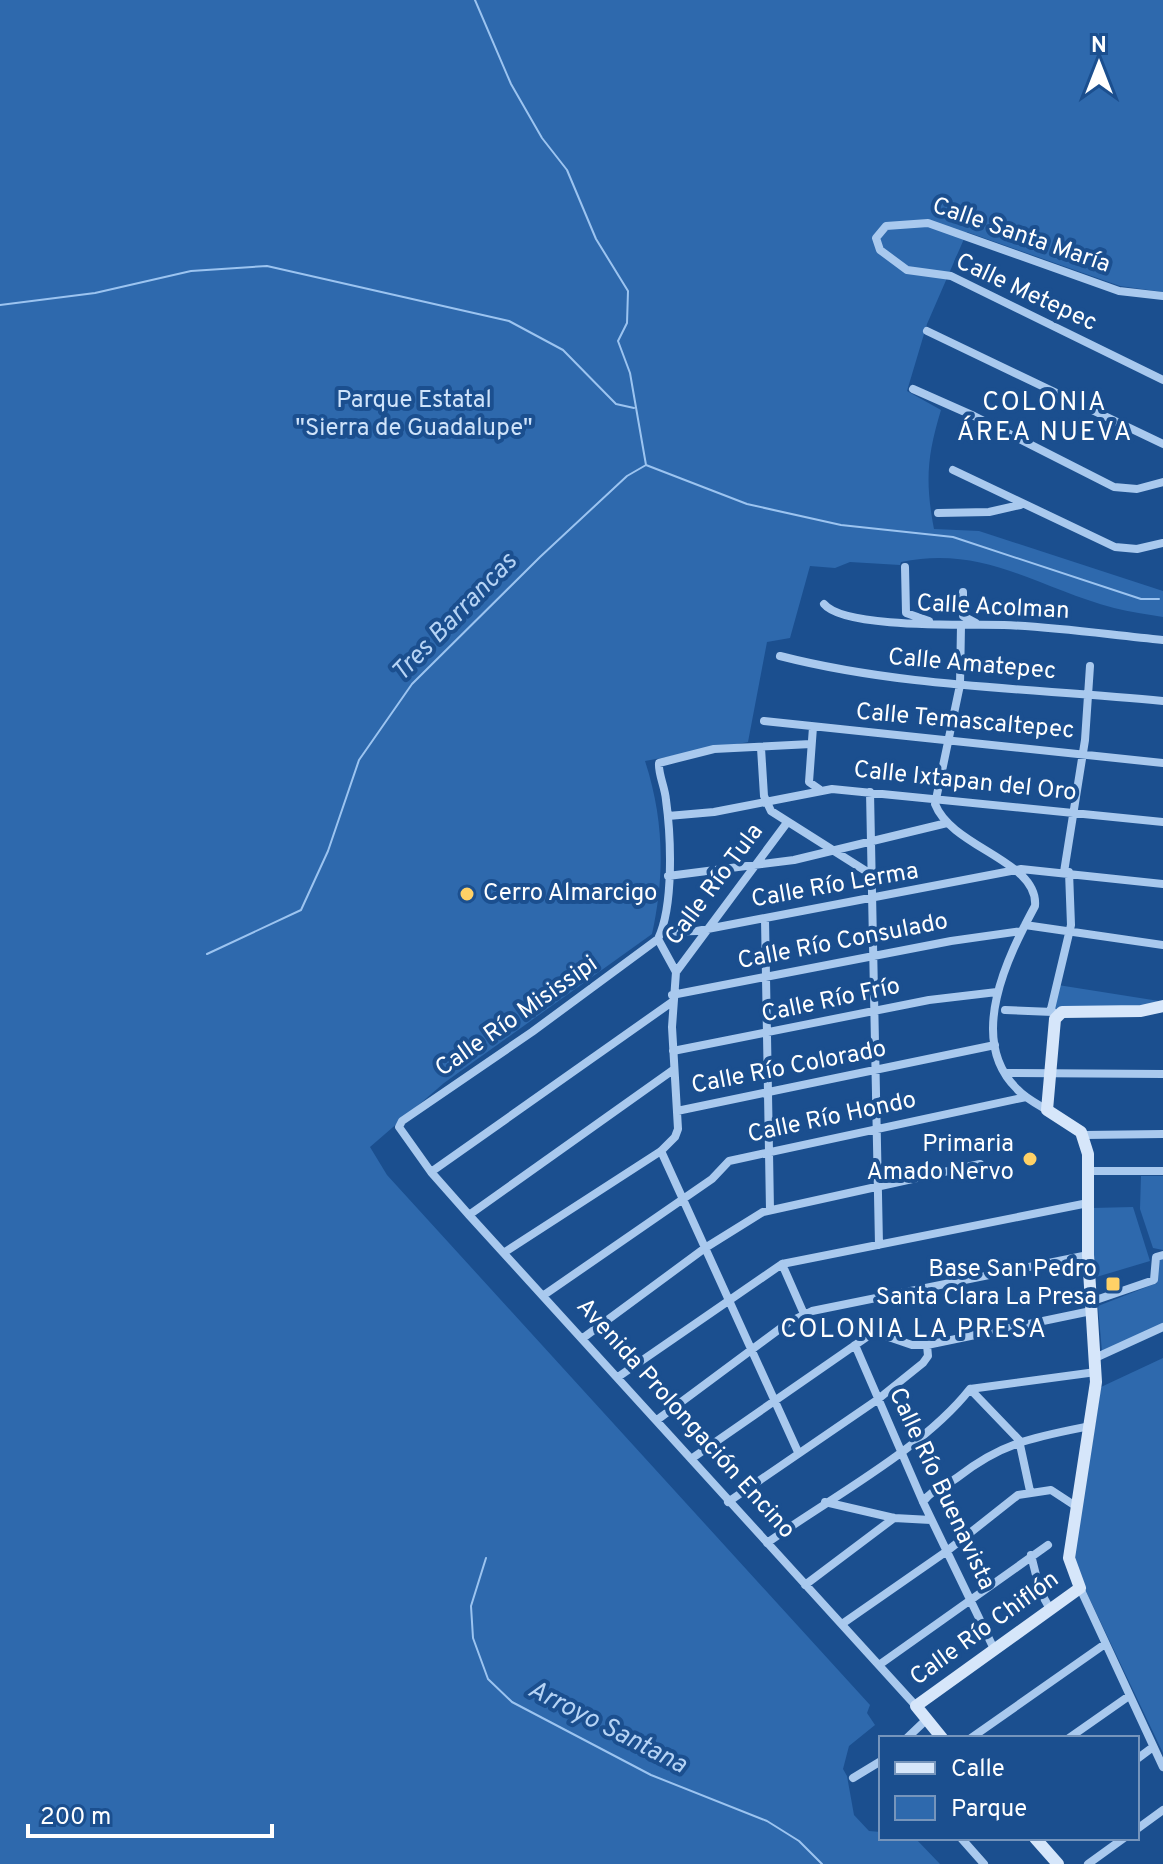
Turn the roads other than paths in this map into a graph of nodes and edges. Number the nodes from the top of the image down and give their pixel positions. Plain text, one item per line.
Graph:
1 (876, 242) joint
2 (1163, 296) edge
3 (927, 331) dead end
4 (1163, 380) edge
5 (913, 389) dead end
6 (1163, 444) edge
7 (953, 470) dead end
8 (1163, 482) edge
9 (1021, 504) junction
10 (938, 513) dead end
11 (1163, 543) edge
12 (905, 567) dead end
13 (963, 592) dead end
14 (824, 604) dead end
15 (933, 624) junction
16 (961, 625) junction
17 (980, 625) junction
18 (1163, 640) edge
19 (780, 656) dead end
20 (1090, 666) dead end
21 (960, 685) junction
22 (1089, 694) junction
23 (1163, 701) edge
24 (764, 721) dead end
25 (813, 727) junction
26 (950, 743) junction
27 (811, 744) junction
28 (761, 748) junction
29 (1081, 754) junction
30 (1163, 763) edge
31 (823, 790) junction
32 (870, 792) junction
33 (765, 800) junction
34 (935, 800) junction
35 (1072, 812) junction
36 (668, 816) junction
37 (1163, 822) edge
38 (947, 823) junction
39 (786, 824) junction
40 (868, 842) junction
41 (831, 849) junction
42 (757, 864) junction
43 (1014, 870) junction
44 (1066, 872) junction
45 (869, 873) junction
46 (668, 876) junction
47 (1163, 884) edge
48 (870, 900) junction
49 (765, 919) junction
50 (1024, 928) junction
51 (707, 930) junction
52 (1069, 933) junction
53 (660, 936) junction
54 (1163, 945) edge
55 (871, 956) junction
56 (676, 972) junction
57 (766, 975) junction
58 (997, 992) junction
59 (672, 998) junction
60 (1163, 1009) edge
61 (1005, 1010) dead end
62 (1054, 1012) junction
63 (872, 1014) junction
64 (767, 1035) junction
65 (995, 1045) junction
66 (673, 1051) junction
67 (673, 1070) junction
68 (873, 1072) junction
69 (1006, 1073) junction
70 (1163, 1074) edge
71 (1049, 1075) junction
72 (769, 1093) junction
73 (1026, 1097) junction
74 (1047, 1110) junction
75 (677, 1111) junction
76 (399, 1127) joint
77 (875, 1130) junction
78 (1081, 1132) junction
79 (1163, 1134) edge
80 (770, 1150) junction
81 (661, 1151) junction
82 (980, 1164) dead end
83 (1088, 1171) junction
84 (1163, 1171) edge
85 (431, 1172) junction
86 (876, 1187) junction
87 (683, 1197) junction
88 (1088, 1203) junction
89 (770, 1210) junction
90 (469, 1215) junction
91 (879, 1245) junction
92 (705, 1248) junction
93 (505, 1252) junction
94 (1088, 1255) junction
95 (1163, 1255) edge
96 (782, 1264) junction
97 (544, 1295) junction
98 (729, 1298) junction
99 (1090, 1306) junction
100 (804, 1314) junction
101 (1163, 1327) edge
102 (583, 1338) junction
103 (855, 1345) junction
104 (927, 1345) junction
105 (752, 1351) junction
106 (1095, 1358) junction
107 (1096, 1372) junction
108 (618, 1377) junction
109 (970, 1389) junction
110 (877, 1400) junction
111 (774, 1401) junction
112 (657, 1420) junction
113 (1091, 1426) junction
114 (1019, 1440) junction
115 (798, 1452) junction
116 (900, 1452) junction
117 (691, 1459) junction
118 (1030, 1491) junction
119 (728, 1502) junction
120 (825, 1502) junction
121 (923, 1502) junction
122 (1077, 1507) junction
123 (894, 1518) junction
124 (931, 1520) junction
125 (767, 1543) junction
126 (1048, 1545) dead end
127 (947, 1551) junction
128 (1031, 1555) junction
129 (805, 1585) junction
130 (1080, 1588) junction
131 (970, 1601) junction
132 (1050, 1609) junction
133 (842, 1624) junction
134 (1105, 1644) junction
135 (994, 1649) junction
136 (879, 1665) junction
137 (1129, 1696) junction
138 (916, 1706) junction
139 (927, 1719) junction
140 (909, 1736) edge
141 (940, 1736) edge
142 (974, 1736) edge
143 (1072, 1736) edge
144 (1153, 1747) junction
145 (1139, 1758) edge
146 (879, 1762) edge
147 (1163, 1767) edge
148 (853, 1778) dead end
149 (1163, 1810) edge
150 (1139, 1828) edge
151 (963, 1840) edge
152 (1037, 1840) edge
153 (1121, 1840) edge
154 (984, 1864) edge
155 (1058, 1864) edge
156 (1088, 1864) edge

1 - 2 street, Calle Santa María
1 - 4 street, Calle Metepec
3 - 6 street
5 - 8 street
7 - 9 street
9 - 10 street
9 - 11 street
12 - 15 street
13 - 17 street
14 - 15 street, Calle Acolman
15 - 16 street, Calle Acolman
16 - 17 street, Calle Acolman
16 - 21 street
17 - 18 street, Calle Acolman
19 - 21 street, Calle Amatepec
20 - 22 street
21 - 22 street, Calle Amatepec
21 - 26 street
22 - 23 street, Calle Amatepec
22 - 29 street
24 - 25 street, Calle Temascaltepec
25 - 26 street, Calle Temascaltepec
25 - 27 street
26 - 29 street, Calle Temascaltepec
26 - 34 street
27 - 28 street
27 - 31 street
28 - 33 street
28 - 36 street
29 - 30 street, Calle Temascaltepec
29 - 35 street
31 - 32 street, Calle Ixtapan del Oro
31 - 33 street, Calle Ixtapan del Oro
32 - 34 street, Calle Ixtapan del Oro
32 - 40 street
33 - 36 street, Calle Ixtapan del Oro
33 - 39 street
34 - 35 street, Calle Ixtapan del Oro
34 - 38 street
35 - 37 street, Calle Ixtapan del Oro
35 - 44 street
36 - 46 street
38 - 40 street
38 - 43 street
39 - 41 street
39 - 42 street, Calle Río Tula
40 - 41 street
40 - 45 street
41 - 42 street
41 - 45 street
42 - 46 street
42 - 51 street, Calle Río Tula
43 - 44 street, Calle Río Lerma
43 - 48 street, Calle Río Lerma
43 - 50 street
44 - 47 street, Calle Río Lerma
44 - 52 street
45 - 48 street
46 - 53 street
48 - 49 street, Calle Río Lerma
48 - 55 street
49 - 51 street, Calle Río Lerma
49 - 57 street
50 - 52 street, Calle Río Consulado
50 - 55 street, Calle Río Consulado
50 - 58 street
51 - 53 street, Calle Río Lerma
51 - 56 street, Calle Río Tula
52 - 54 street, Calle Río Consulado
52 - 62 street
53 - 56 street
53 - 76 street, Calle Río Misissipi
55 - 57 street, Calle Río Consulado
55 - 63 street
56 - 59 street
57 - 59 street, Calle Río Consulado
57 - 64 street
58 - 63 street, Calle Río Frío
58 - 65 street
59 - 66 street
59 - 85 street, Calle Río Consulado
60 - 62 street
61 - 62 street
62 - 71 street
63 - 64 street, Calle Río Frío
63 - 68 street
64 - 66 street, Calle Río Frío
64 - 72 street
65 - 68 street, Calle Río Colorado
65 - 69 street
66 - 67 street
67 - 75 street
67 - 90 street
68 - 72 street, Calle Río Colorado
68 - 77 street
69 - 71 street
69 - 73 street
70 - 71 street
71 - 74 street
72 - 75 street, Calle Río Colorado
72 - 80 street
73 - 74 street
73 - 77 street, Calle Río Hondo
74 - 78 street
75 - 81 street, Calle Río Colorado
76 - 85 street, Avenida Prolongación Encino
77 - 80 street, Calle Río Hondo
77 - 86 street
78 - 79 street
78 - 83 street
80 - 87 street, Calle Río Hondo
80 - 89 street
81 - 87 street
81 - 93 street
82 - 86 street
83 - 84 street
83 - 88 street
85 - 90 street, Avenida Prolongación Encino
86 - 89 street
86 - 91 street
87 - 92 street
87 - 97 street, Calle Río Hondo
88 - 91 street
88 - 94 street
89 - 92 street
90 - 93 street, Avenida Prolongación Encino
91 - 96 street
92 - 98 street
92 - 102 street
93 - 97 street, Avenida Prolongación Encino
94 - 99 street
94 - 100 street
95 - 99 street
96 - 98 street
96 - 100 street
97 - 102 street, Avenida Prolongación Encino
98 - 105 street
98 - 108 street
99 - 104 street
99 - 106 street
100 - 105 street
101 - 106 street
102 - 108 street, Avenida Prolongación Encino
103 - 104 street
103 - 110 street, Calle Río Buenavista
103 - 111 street
104 - 110 street
105 - 111 street
105 - 112 street
106 - 107 street
107 - 109 street
107 - 113 street
108 - 112 street, Avenida Prolongación Encino
109 - 114 street
109 - 116 street
110 - 115 street
110 - 116 street, Calle Río Buenavista
111 - 115 street
111 - 117 street
112 - 117 street, Avenida Prolongación Encino
113 - 114 street
113 - 122 street
114 - 118 street
114 - 121 street
115 - 119 street
116 - 120 street
116 - 121 street, Calle Río Buenavista
117 - 119 street, Avenida Prolongación Encino
118 - 122 street
118 - 127 street
119 - 125 street, Avenida Prolongación Encino
120 - 123 street
120 - 125 street
121 - 124 street, Calle Río Buenavista
122 - 130 street
123 - 124 street
123 - 129 street
124 - 127 street, Calle Río Buenavista
125 - 129 street, Avenida Prolongación Encino
126 - 128 street
127 - 131 street, Calle Río Buenavista
127 - 133 street
128 - 131 street
128 - 132 street
129 - 133 street, Avenida Prolongación Encino
130 - 132 street, Calle Río Chiflón
130 - 134 street
131 - 135 street, Calle Río Buenavista
131 - 136 street
132 - 135 street, Calle Río Chiflón
133 - 136 street, Avenida Prolongación Encino
134 - 137 street
134 - 142 street
135 - 138 street, Calle Río Chiflón
136 - 138 street, Avenida Prolongación Encino
137 - 143 street
137 - 144 street
138 - 139 street, Avenida Prolongación Encino
139 - 140 street
139 - 141 street, Avenida Prolongación Encino
144 - 145 street
144 - 147 street
146 - 148 street
149 - 150 street
151 - 154 street
152 - 155 street
153 - 156 street

